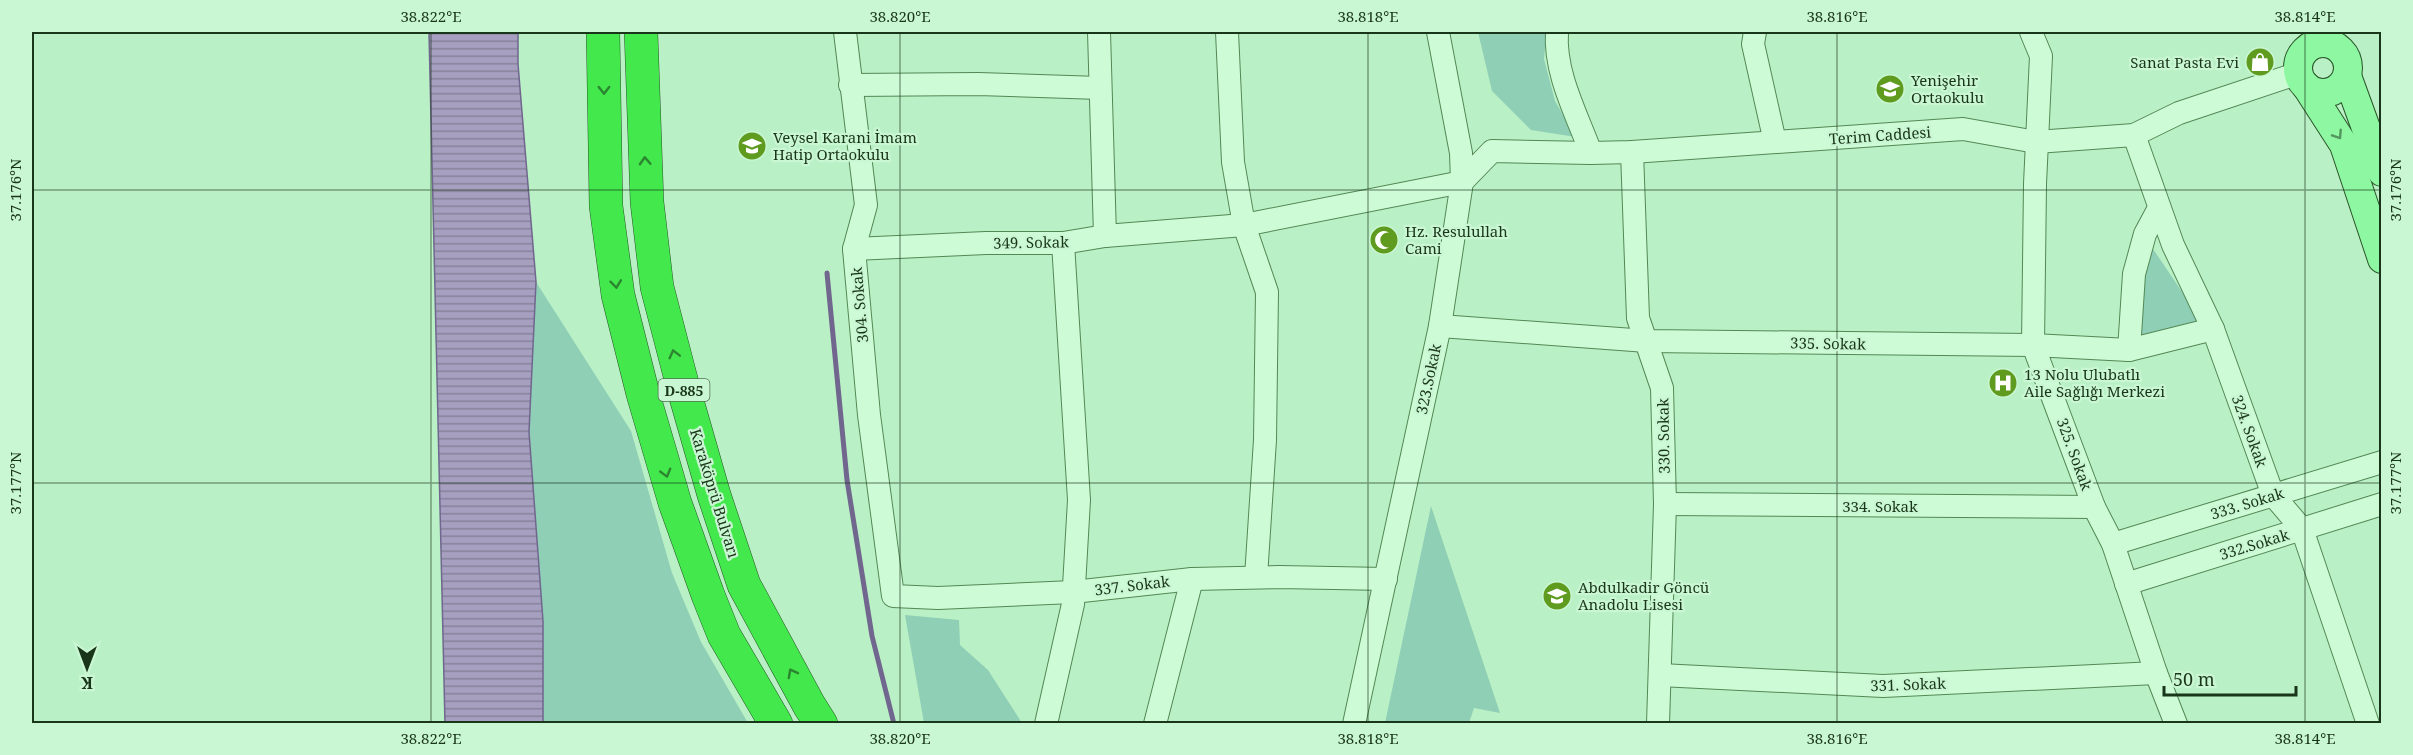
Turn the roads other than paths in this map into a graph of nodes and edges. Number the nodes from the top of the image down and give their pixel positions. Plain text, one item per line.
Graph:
1 (603, 32) edge
2 (641, 32) edge
3 (845, 32) edge
4 (1099, 32) edge
5 (1227, 32) edge
6 (1438, 32) edge
7 (1557, 32) edge
8 (1755, 32) edge
9 (2031, 32) edge
10 (2297, 32) edge
11 (2344, 53) edge
12 (2301, 74) junction
13 (850, 85) junction
14 (1100, 88) junction
15 (2134, 135) junction
16 (1775, 142) junction
17 (2036, 142) junction
18 (1632, 152) junction
19 (1591, 153) junction
20 (2381, 168) edge
21 (1462, 182) junction
22 (2159, 208) junction
23 (1244, 225) junction
24 (1105, 236) junction
25 (1063, 243) junction
26 (854, 249) junction
27 (2382, 259) edge
28 (1440, 326) junction
29 (2213, 329) junction
30 (1647, 341) junction
31 (2033, 345) junction
32 (2129, 350) junction
33 (2382, 462) edge
34 (2273, 495) junction
35 (1665, 504) junction
36 (2382, 504) edge
37 (2094, 507) junction
38 (2302, 529) junction
39 (2113, 544) junction
40 (1256, 577) junction
41 (1192, 579) junction
42 (1386, 579) junction
43 (891, 581) joint
44 (2126, 584) junction
45 (1073, 592) junction
46 (2156, 673) junction
47 (1660, 675) junction
48 (776, 723) edge
49 (821, 723) edge
50 (1046, 723) edge
51 (1155, 723) edge
52 (1354, 723) edge
53 (1658, 723) edge
54 (2176, 723) edge
55 (2368, 723) edge

1 -> 48 highway, D-885
49 -> 2 highway, Karaköprü Bulvarı / D-885
3 - 13 street, 304. Sokak
4 - 14 street
5 - 23 street
6 - 21 street, 323.Sokak
7 - 19 street
8 - 16 street
9 - 17 street, 325. Sokak
10 - 12 main road
11 - 12 main road
11 - 12 main road
11 - 20 main road
12 - 15 street, Terim Caddesi
12 -> 27 main road
13 - 14 street
13 - 26 street, 304. Sokak
14 - 24 street
15 - 17 street, Terim Caddesi
15 - 22 street, 324. Sokak
16 - 17 street, Terim Caddesi
16 - 18 street, Terim Caddesi
17 - 31 street, 325. Sokak
18 - 19 street, Terim Caddesi
18 - 30 street, 330. Sokak
19 - 21 street, Terim Caddesi
21 - 23 street, 349. Sokak
21 - 28 street, 323.Sokak
22 - 29 street, 324. Sokak
22 - 32 street
23 - 24 street, 349. Sokak
23 - 40 street
24 - 25 street, 349. Sokak
25 - 26 street, 349. Sokak
25 - 45 street
26 - 43 street, 304. Sokak
28 - 30 street, 335. Sokak
28 - 42 street, 323.Sokak
29 - 32 street, 335. Sokak
29 - 34 street, 324. Sokak
30 - 31 street, 335. Sokak
30 - 35 street, 330. Sokak
31 - 32 street, 335. Sokak
31 - 37 street, 325. Sokak
33 - 34 street, 333. Sokak
34 - 38 street, 324. Sokak
34 - 39 street, 333. Sokak
35 - 37 street, 334. Sokak
35 - 47 street, 330. Sokak
36 - 38 street, 332.Sokak
37 - 39 street, 325. Sokak
38 - 44 street, 332.Sokak
38 - 55 street, 324. Sokak
39 - 44 street, 325. Sokak
40 - 41 street, 337. Sokak
40 - 42 street, 337. Sokak
41 - 45 street, 337. Sokak
41 - 51 street
42 - 52 street, 323.Sokak
43 - 45 street, 337. Sokak
44 - 46 street, 325. Sokak
45 - 50 street
46 - 47 street, 331. Sokak
46 - 54 street, 325. Sokak
47 - 53 street, 330. Sokak

